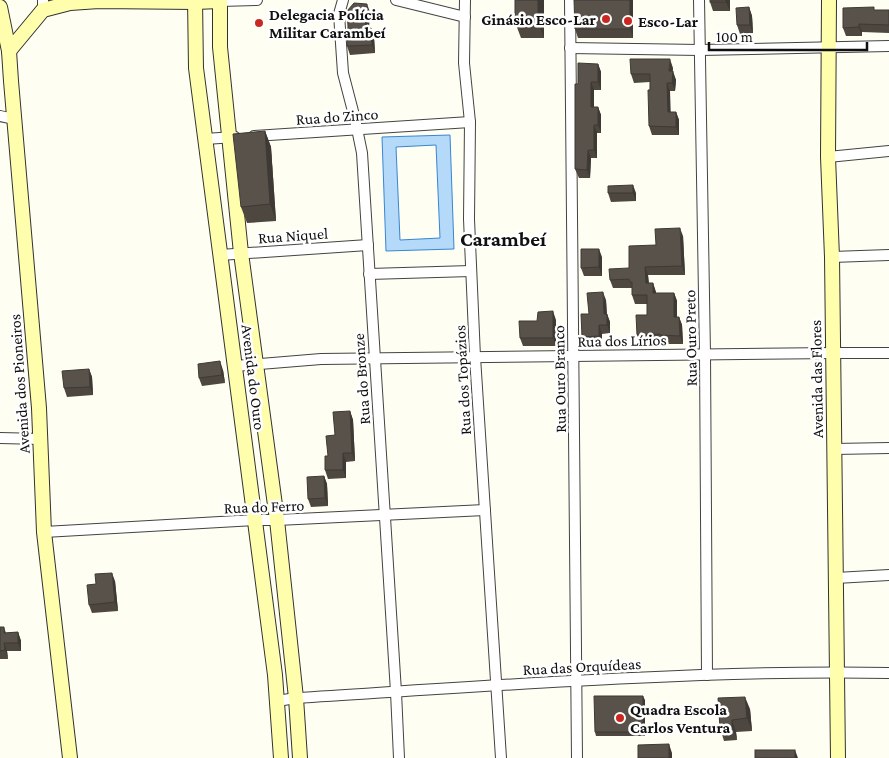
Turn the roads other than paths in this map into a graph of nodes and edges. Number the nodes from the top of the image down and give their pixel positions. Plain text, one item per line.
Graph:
1 (257, 0) edge
2 (343, 0) edge
3 (396, 0) edge
4 (465, 0) edge
5 (570, 0) edge
6 (699, 0) edge
7 (829, 0) edge
8 (196, 1) edge
9 (220, 1) edge
10 (43, 5) edge
11 (0, 7) edge
12 (465, 17) junction
13 (889, 46) edge
14 (829, 47) junction
15 (570, 48) junction
16 (700, 50) junction
17 (9, 51) junction
18 (0, 116) edge
19 (14, 119) junction
20 (470, 122) junction
21 (357, 129) junction
22 (230, 138) junction
23 (205, 139) junction
24 (889, 151) edge
25 (828, 157) junction
26 (368, 245) junction
27 (240, 253) junction
28 (220, 255) junction
29 (889, 255) edge
30 (832, 257) junction
31 (471, 271) junction
32 (369, 274) junction
33 (834, 353) junction
34 (889, 353) edge
35 (705, 354) junction
36 (573, 356) junction
37 (475, 357) junction
38 (374, 358) junction
39 (256, 365) junction
40 (235, 366) junction
41 (0, 438) edge
42 (41, 439) junction
43 (889, 448) edge
44 (834, 449) junction
45 (485, 510) junction
46 (385, 516) junction
47 (255, 520) junction
48 (277, 520) junction
49 (44, 532) junction
50 (889, 575) edge
51 (836, 578) junction
52 (838, 672) junction
53 (889, 673) edge
54 (707, 675) junction
55 (576, 681) junction
56 (495, 685) junction
57 (396, 692) junction
58 (296, 698) junction
59 (277, 701) junction
60 (70, 758) edge
61 (281, 758) edge
62 (300, 758) edge
63 (399, 758) edge
64 (500, 758) edge
65 (577, 758) edge
66 (838, 758) edge

1 - 9 street
2 - 21 street, Rua do Bronze
3 - 12 street
4 - 12 street, Rua dos Topázios
5 - 15 street, Rua Ouro Branco
6 - 16 street, Rua Ouro Preto
7 - 14 street, Avenida das Flores
8 - 9 street
8 - 10 street
8 - 23 street, Avenida do Ouro
9 - 22 street, Avenida do Ouro
10 - 17 street
11 - 17 street, Avenida dos Pioneiros
12 - 20 street, Rua dos Topázios
13 - 14 street
14 - 16 street
14 - 25 street, Avenida das Flores
15 - 16 street
15 - 36 street, Rua Ouro Branco
16 - 35 street, Rua Ouro Preto
17 - 19 street, Avenida dos Pioneiros
18 - 19 street
19 - 42 street, Avenida dos Pioneiros
20 - 21 street, Rua do Zinco
20 - 31 street, Rua dos Topázios
21 - 22 street, Rua do Zinco
21 - 26 street, Rua do Bronze
22 - 23 street, Rua do Zinco
22 - 27 street, Avenida do Ouro
23 - 28 street, Avenida do Ouro
24 - 25 street
25 - 30 street, Avenida das Flores
26 - 27 street, Rua Niquel
26 - 32 street, Rua do Bronze
27 - 28 street, Rua Niquel
27 - 39 street, Avenida do Ouro
28 - 40 street, Avenida do Ouro
29 - 30 street
30 - 33 street, Avenida das Flores
31 - 32 street
31 - 37 street, Rua dos Topázios
32 - 38 street, Rua do Bronze
33 - 34 street, Rua dos Lírios
33 - 35 street, Rua dos Lírios
33 - 44 street, Avenida das Flores
35 - 36 street, Rua dos Lírios
35 - 54 street, Rua Ouro Preto
36 - 37 street, Rua dos Lírios
36 - 55 street, Rua Ouro Branco
37 - 38 street, Rua dos Lírios
37 - 45 street, Rua dos Topázios
38 - 39 street, Rua dos Lírios
38 - 46 street, Rua do Bronze
39 - 40 street, Rua dos Lírios
39 - 48 street, Avenida do Ouro
40 - 47 street, Avenida do Ouro
41 - 42 street
42 - 49 street, Avenida dos Pioneiros
43 - 44 street
44 - 51 street, Avenida das Flores
45 - 46 street, Rua do Ferro
45 - 56 street, Rua dos Topázios
46 - 48 street, Rua do Ferro
46 - 57 street, Rua do Bronze
47 - 48 street, Rua do Ferro
47 - 49 street, Rua do Ferro
47 - 59 street, Avenida do Ouro
48 - 58 street, Avenida do Ouro
49 - 60 street, Avenida dos Pioneiros
50 - 51 street
51 - 52 street, Avenida das Flores
52 - 53 street, Rua das Orquídeas
52 - 54 street, Rua das Orquídeas
52 - 66 street, Avenida das Flores
54 - 55 street, Rua das Orquídeas
55 - 56 street, Rua das Orquídeas
55 - 65 street, Rua Ouro Branco
56 - 57 street, Rua das Orquídeas
56 - 64 street, Rua dos Topázios
57 - 58 street, Rua das Orquídeas
57 - 63 street, Rua do Bronze
58 - 59 street, Rua das Orquídeas
58 - 62 street, Avenida do Ouro
59 - 61 street, Avenida do Ouro

